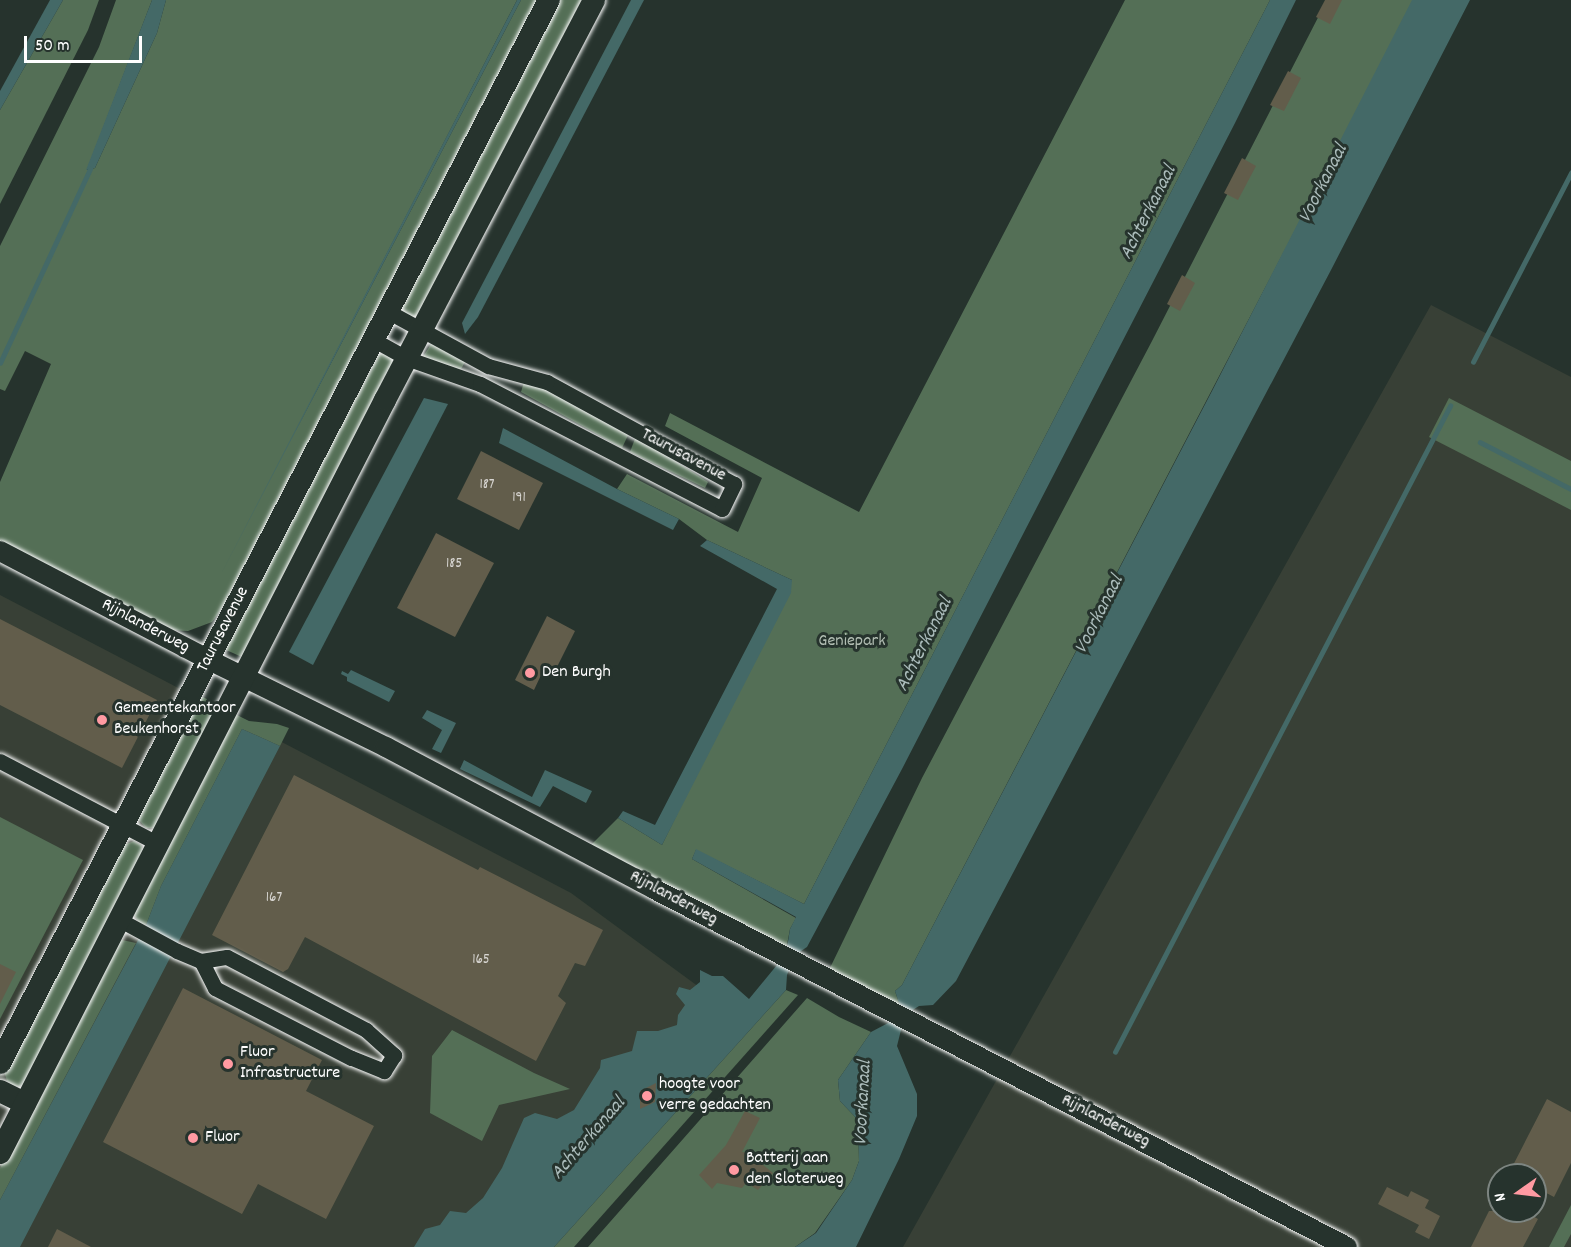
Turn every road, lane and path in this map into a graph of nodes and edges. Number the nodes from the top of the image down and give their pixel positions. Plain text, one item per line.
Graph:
1 (549, 0) edge
2 (594, 0) edge
3 (389, 312) junction
4 (421, 330) junction
5 (374, 340) junction
6 (406, 358) junction
7 (0, 551) edge
8 (209, 660) junction
9 (245, 677) junction
10 (0, 761) edge
11 (124, 825) junction
12 (159, 843) junction
13 (129, 925) junction
14 (201, 961) junction
15 (0, 1064) edge
16 (0, 1090) edge
17 (25, 1103) junction
18 (0, 1153) edge
19 (1347, 1247) edge

1 - 3 main road, Taurusavenue
2 - 4 main road
3 - 4 street, Taurusavenue
3 - 5 main road, Taurusavenue
4 - 6 main road
4 - 6 street, Taurusavenue
5 - 6 street, Taurusavenue
5 - 8 main road, Taurusavenue
6 - 9 main road
7 - 8 street, Rijnlanderweg
8 - 9 street, Rijnlanderweg
8 - 11 main road, Taurusavenue
9 - 12 main road
9 - 19 street, Rijnlanderweg
10 - 11 street
11 - 12 street
11 - 15 main road, Taurusavenue
12 - 13 main road
13 - 14 street
13 - 17 main road
14 - 14 street
16 - 17 main road
17 - 18 main road

